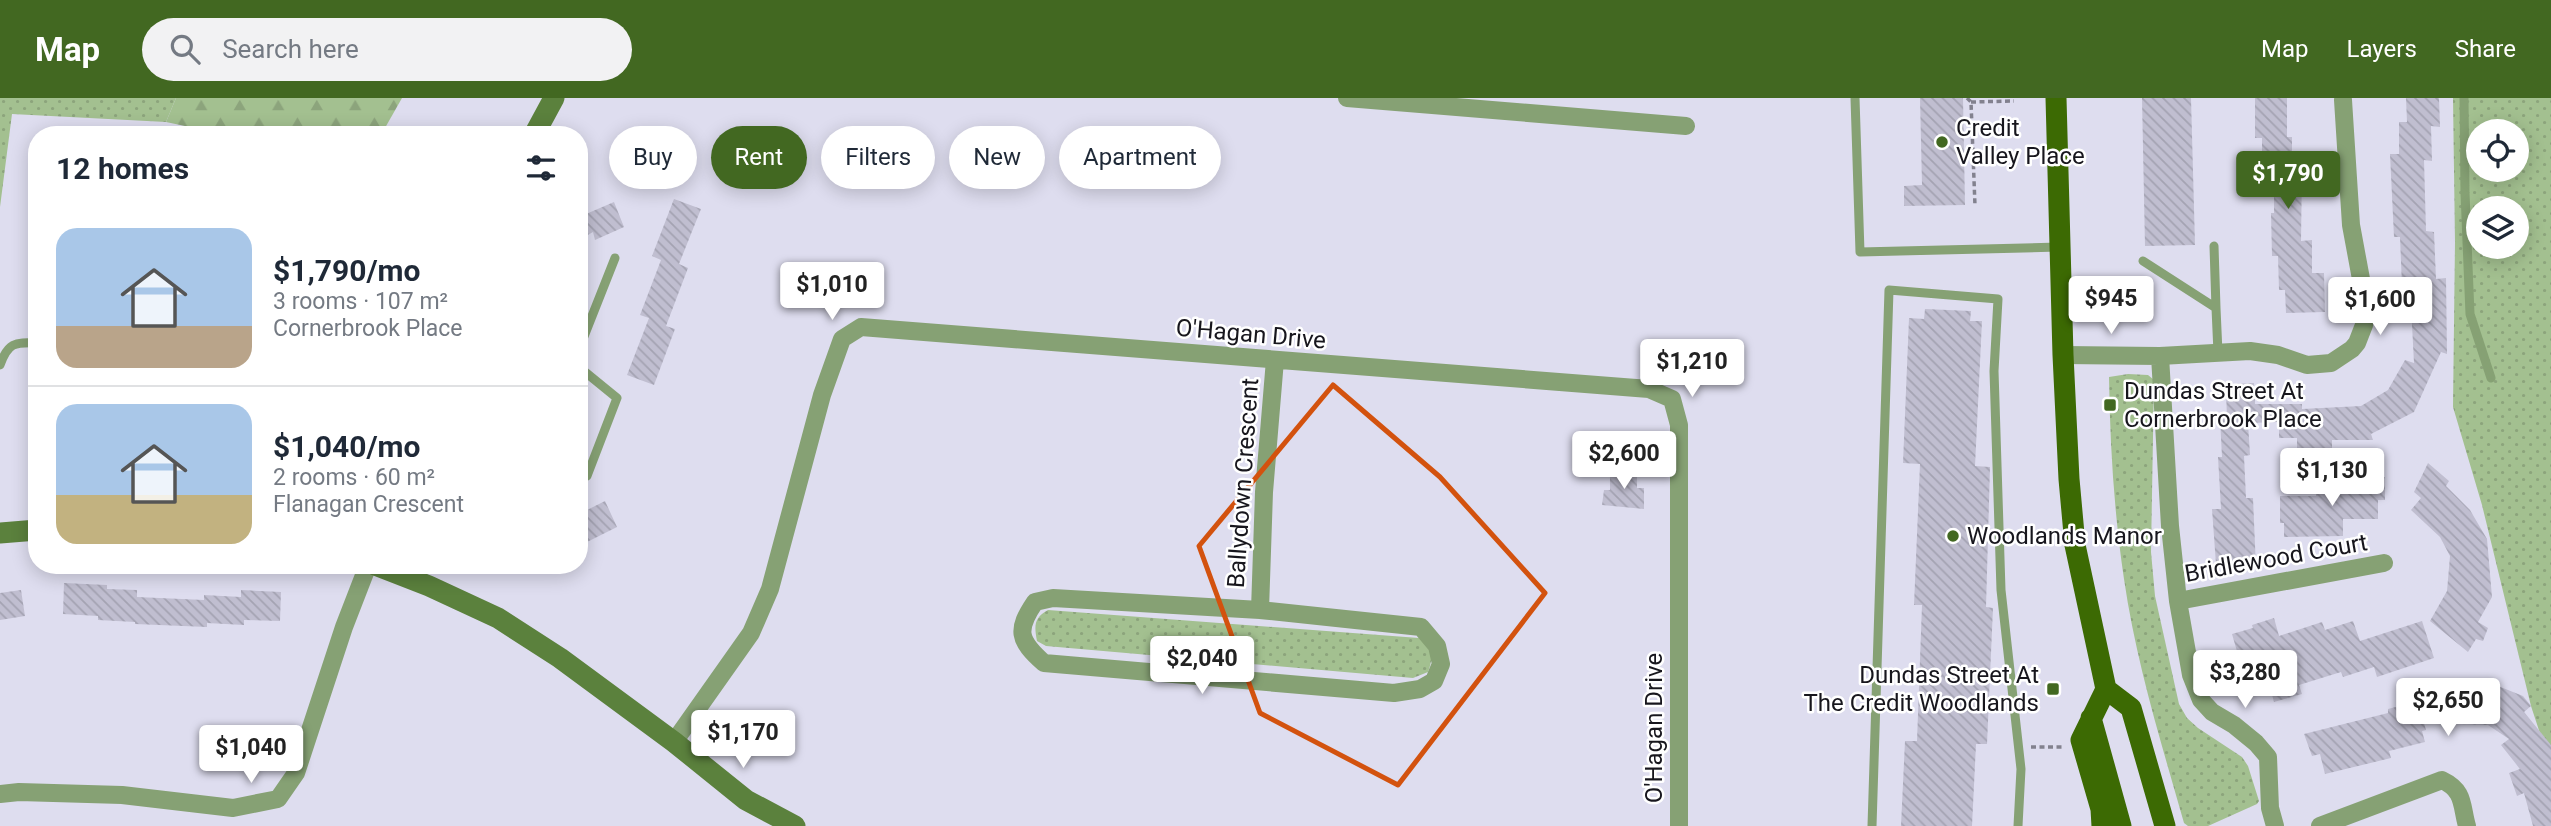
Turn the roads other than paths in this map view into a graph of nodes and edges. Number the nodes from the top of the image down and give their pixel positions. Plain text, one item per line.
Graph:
1 (554, 98) edge
2 (1347, 98) edge
3 (1855, 98) edge
4 (2056, 98) edge
5 (2465, 98) edge
6 (2343, 100) dead end
7 (1547, 106) edge
8 (539, 126) edge
9 (1686, 126) dead end
10 (2060, 247) junction
11 (2214, 247) dead end
12 (615, 258) dead end
13 (2143, 261) dead end
14 (2216, 307) junction
15 (588, 326) edge
16 (28, 343) edge
17 (2218, 353) junction
18 (2063, 355) junction
19 (2160, 356) junction
20 (1275, 360) junction
21 (0, 365) edge
22 (588, 374) edge
23 (2491, 378) dead end
24 (588, 473) edge
25 (28, 531) edge
26 (0, 533) edge
27 (2384, 563) dead end
28 (365, 574) edge
29 (398, 574) edge
30 (2178, 601) junction
31 (1259, 610) junction
32 (2106, 689) junction
33 (2091, 718) junction
34 (674, 742) junction
35 (0, 794) edge
36 (795, 826) edge
37 (1679, 826) edge
38 (1872, 826) edge
39 (2018, 826) edge
40 (2102, 826) edge
41 (2121, 826) edge
42 (2165, 826) edge
43 (2275, 826) edge
44 (2320, 826) edge
45 (2467, 826) edge

1 - 8 street
2 - 7 street
3 - 10 lane
4 - 10 main road
5 - 23 lane
6 - 17 street
7 - 9 street
10 - 18 main road
11 - 14 lane
12 - 15 lane
13 - 14 lane
14 - 17 lane
16 - 21 lane
17 - 19 street
18 - 19 street
18 - 32 main road
19 - 30 street
20 - 31 street, Ballydown Crescent
20 - 34 street, O'Hagan Drive
20 - 37 street, O'Hagan Drive
22 - 24 lane
25 - 26 street
27 - 30 street, Bridlewood Court
28 - 35 street
29 - 34 street
30 - 43 street
31 - 31 street, Ballydown Crescent
32 - 33 main road
32 - 42 main road
33 - 40 main road
33 - 41 main road
34 - 36 street
38 - 39 lane
44 - 45 street

